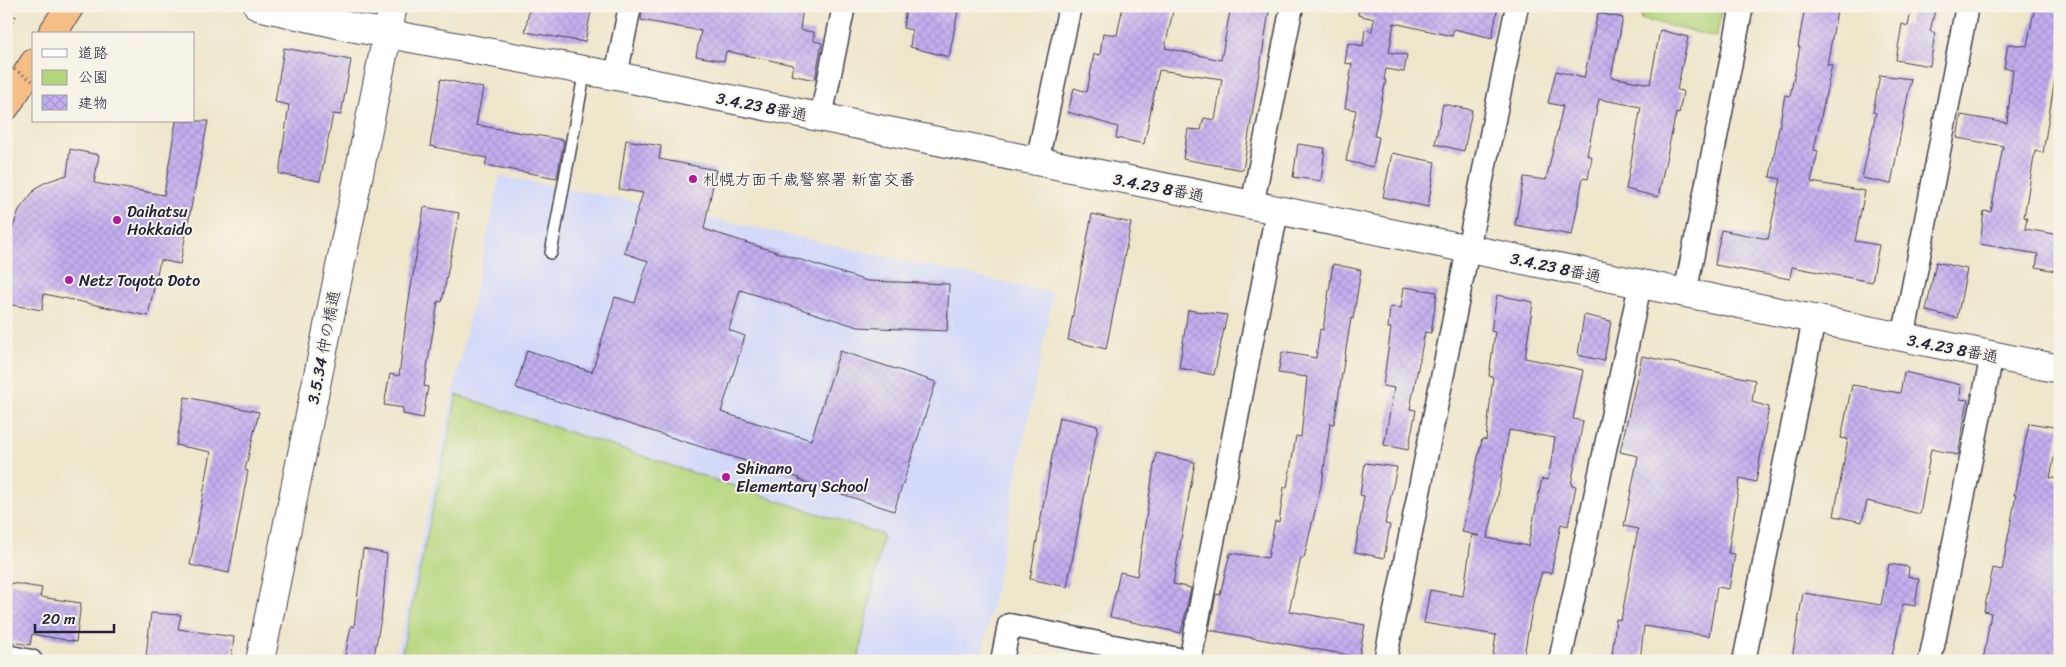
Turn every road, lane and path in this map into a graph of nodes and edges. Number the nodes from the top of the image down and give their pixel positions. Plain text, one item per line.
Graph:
1 (70, 6) edge
2 (258, 6) edge
3 (393, 6) edge
4 (630, 6) edge
5 (844, 6) edge
6 (1070, 6) edge
7 (1292, 6) edge
8 (1517, 6) edge
9 (1742, 6) edge
10 (1967, 6) edge
11 (18, 13) dead end
12 (6, 29) edge
13 (53, 32) edge
14 (386, 33) junction
15 (6, 64) edge
16 (32, 66) edge
17 (585, 70) junction
18 (616, 76) junction
19 (32, 81) edge
20 (6, 106) edge
21 (821, 117) junction
22 (1037, 162) junction
23 (1264, 208) junction
24 (1468, 249) junction
25 (551, 253) dead end
26 (1640, 285) junction
27 (1685, 294) junction
28 (1814, 320) junction
29 (1903, 339) junction
30 (1992, 355) junction
31 (2060, 369) edge
32 (6, 656) edge
33 (31, 661) edge
34 (260, 661) edge
35 (1002, 661) edge
36 (1189, 661) edge
37 (1385, 661) edge
38 (1560, 661) edge
39 (1744, 661) edge
40 (1930, 661) edge

1 - 13 highway
2 - 14 street, 3.4.23 8番通
3 - 14 street, 3.5.34 仲の橋通
4 - 18 street
5 - 21 street
6 - 22 street
7 - 23 street
8 - 24 street
9 - 27 street
10 - 29 street
11 - 12 path
14 - 17 street, 3.4.23 8番通
14 - 34 street, 3.5.34 仲の橋通
15 - 19 path, bridge
16 - 20 highway
17 - 18 street, 3.4.23 8番通
17 - 25 lane
18 - 21 street, 3.4.23 8番通
21 - 22 street, 3.4.23 8番通
22 - 23 street, 3.4.23 8番通
23 - 24 street, 3.4.23 8番通
23 - 36 street
24 - 26 street, 3.4.23 8番通
24 - 37 street
26 - 27 street, 3.4.23 8番通
26 - 38 street
27 - 28 street, 3.4.23 8番通
28 - 29 street, 3.4.23 8番通
28 - 39 street
29 - 30 street, 3.4.23 8番通
30 - 31 street, 3.4.23 8番通
30 - 40 street
32 - 33 street
35 - 36 street

